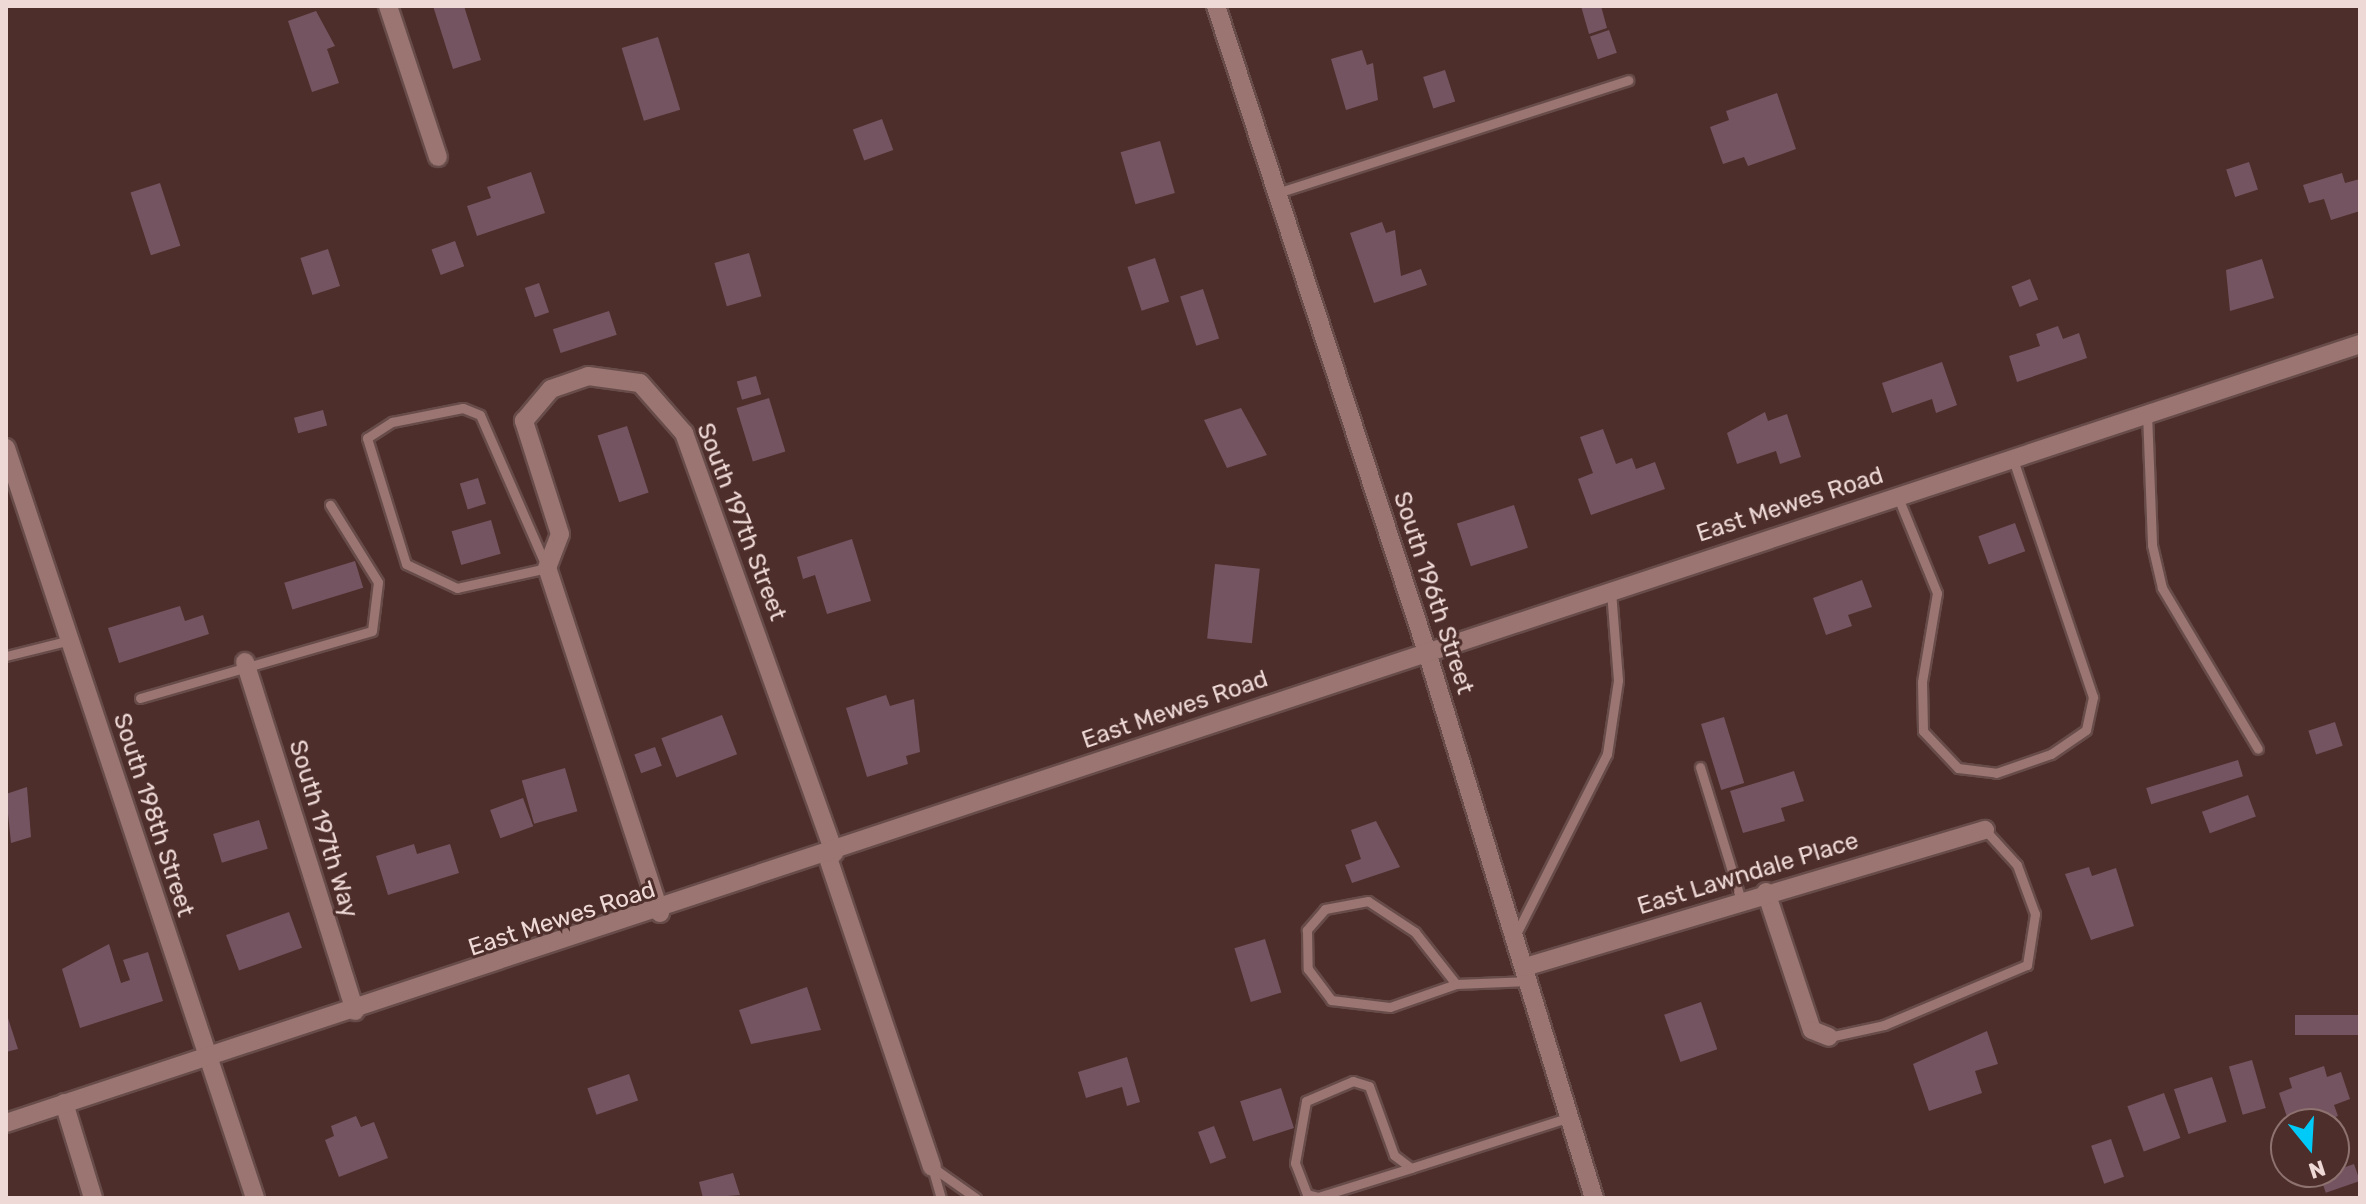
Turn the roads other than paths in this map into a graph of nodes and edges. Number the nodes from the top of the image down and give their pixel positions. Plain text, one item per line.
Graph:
1 (388, 6) edge
2 (1216, 6) edge
3 (1628, 80) dead end
4 (438, 157) dead end
5 (1277, 193) junction
6 (2360, 344) edge
7 (2147, 413) junction
8 (6, 448) edge
9 (2013, 457) junction
10 (1897, 495) junction
11 (330, 505) dead end
12 (547, 568) junction
13 (1611, 589) junction
14 (70, 640) junction
15 (1426, 649) junction
16 (6, 656) edge
17 (245, 662) junction
18 (140, 698) dead end
19 (2258, 749) dead end
20 (1700, 767) dead end
21 (1985, 830) joint
22 (831, 854) junction
23 (1766, 892) junction
24 (1741, 900) junction
25 (660, 913) junction
26 (1515, 936) junction
27 (1527, 974) junction
28 (1456, 984) junction
29 (355, 1011) junction
30 (1829, 1037) joint
31 (208, 1059) junction
32 (64, 1103) junction
33 (1570, 1117) junction
34 (6, 1123) edge
35 (932, 1167) junction
36 (1411, 1168) junction
37 (93, 1198) edge
38 (255, 1198) edge
39 (941, 1198) edge
40 (976, 1198) edge
41 (1594, 1198) edge

1 - 4 street
2 - 5 street, South 196th Street
3 - 5 lane
5 - 15 street, South 196th Street
6 - 7 street, East Mewes Road
7 - 9 street, East Mewes Road
7 - 19 lane
8 - 14 street, South 198th Street
9 - 10 street, East Mewes Road
9 - 10 lane
10 - 13 street, East Mewes Road
11 - 17 lane
12 - 12 lane
12 - 22 street, South 197th Street
12 - 25 street
13 - 15 street, East Mewes Road
13 - 26 lane
14 - 16 lane
14 - 31 street, South 198th Street
15 - 22 street, East Mewes Road
15 - 26 street, South 196th Street
17 - 18 lane
17 - 29 street, South 197th Way
20 - 24 lane
21 - 23 street, East Lawndale Place
21 - 30 lane
22 - 25 street, East Mewes Road
22 - 35 street, South 197th Street
23 - 24 street, East Lawndale Place
23 - 30 street
24 - 27 street, East Lawndale Place
25 - 29 street, East Mewes Road
26 - 27 street, South 196th Street
27 - 28 lane
27 - 33 street, South 196th Street
28 - 28 lane
29 - 31 street, East Mewes Road
31 - 32 street, East Mewes Road
31 - 38 street, South 198th Street
32 - 34 street, East Mewes Road
32 - 37 street
33 - 36 lane
33 - 41 street, South 196th Street
35 - 39 lane
35 - 40 lane
36 - 36 lane

